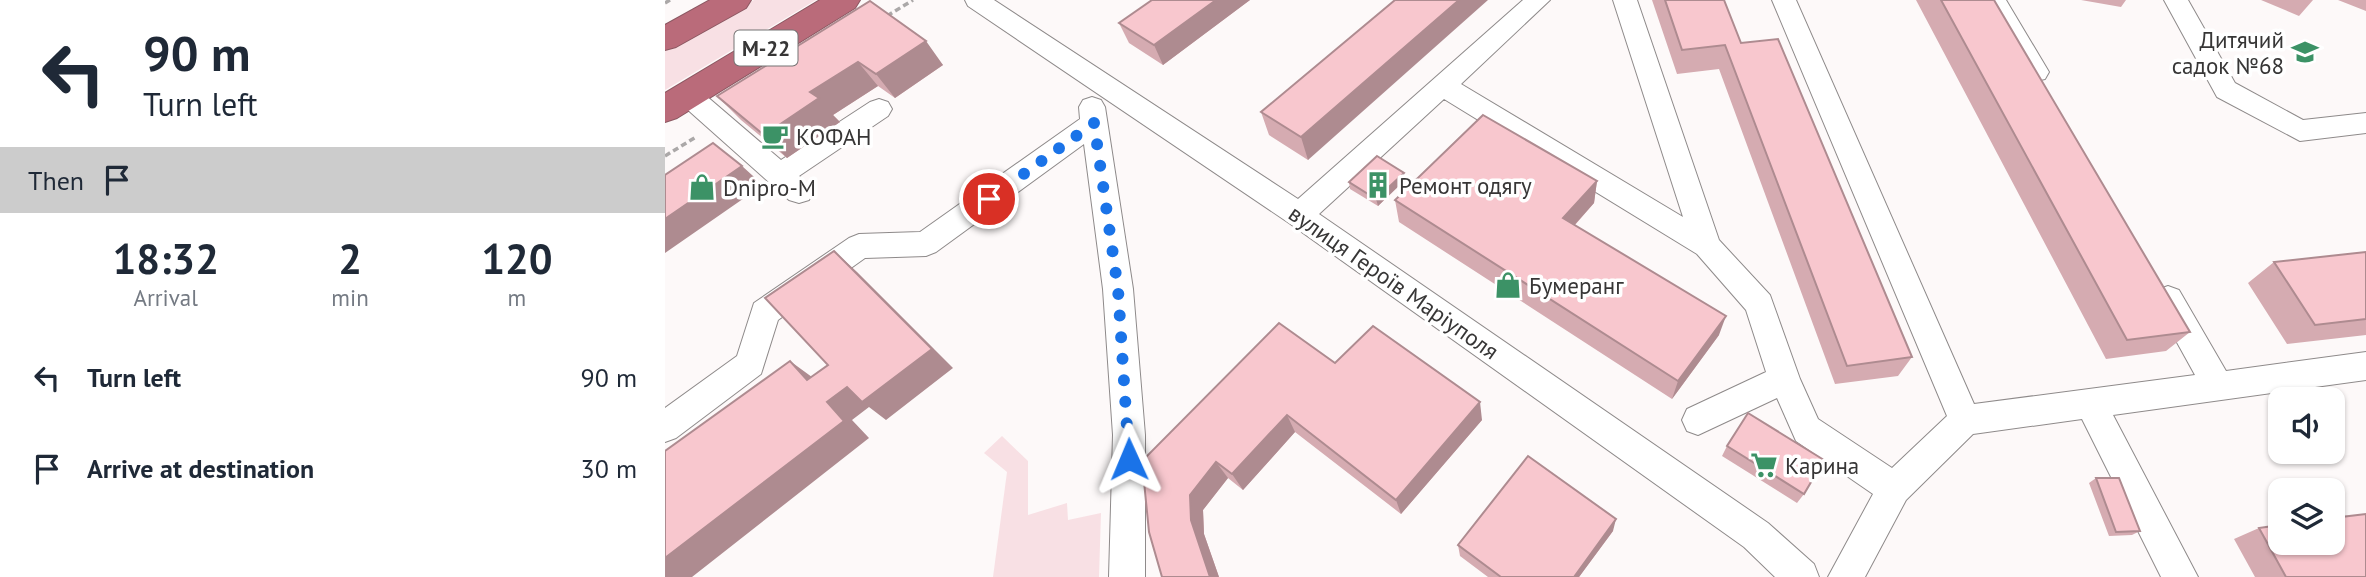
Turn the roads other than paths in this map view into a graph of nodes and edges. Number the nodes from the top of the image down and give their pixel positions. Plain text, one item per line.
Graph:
1 (735, 0) edge
2 (844, 0) edge
3 (977, 0) edge
4 (1538, 0) edge
5 (1625, 0) edge
6 (1784, 0) edge
7 (2176, 0) edge
8 (1998, 2) edge
9 (665, 39) edge
10 (1088, 75) junction
11 (1443, 86) junction
12 (2046, 90) edge
13 (677, 102) edge
14 (879, 109) dead end
15 (1094, 123) junction
16 (2366, 123) edge
17 (1299, 215) junction
18 (1707, 246) junction
19 (2157, 280) edge
20 (2366, 366) edge
21 (1784, 379) junction
22 (2219, 387) junction
23 (2091, 404) junction
24 (1698, 420) dead end
25 (1965, 420) junction
26 (665, 427) edge
27 (1894, 489) junction
28 (1128, 577) edge
29 (1801, 577) edge
30 (1846, 577) edge
31 (2180, 577) edge

1 - 9 highway, М-22
2 - 13 highway, М-22
3 - 10 street, вулиця Героїв Маріуполя
4 - 11 street
5 - 18 street
6 - 25 street
7 - 16 street
8 - 12 street
10 - 15 street
10 - 17 street, вулиця Героїв Маріуполя
11 - 17 street
11 - 18 street
13 - 14 street
15 - 26 street
15 - 28 street
17 - 29 street, вулиця Героїв Маріуполя
18 - 21 street
19 - 22 street
20 - 22 street
21 - 24 street
21 - 27 street
22 - 23 street
23 - 25 street
23 - 31 street
25 - 27 street
27 - 30 street

